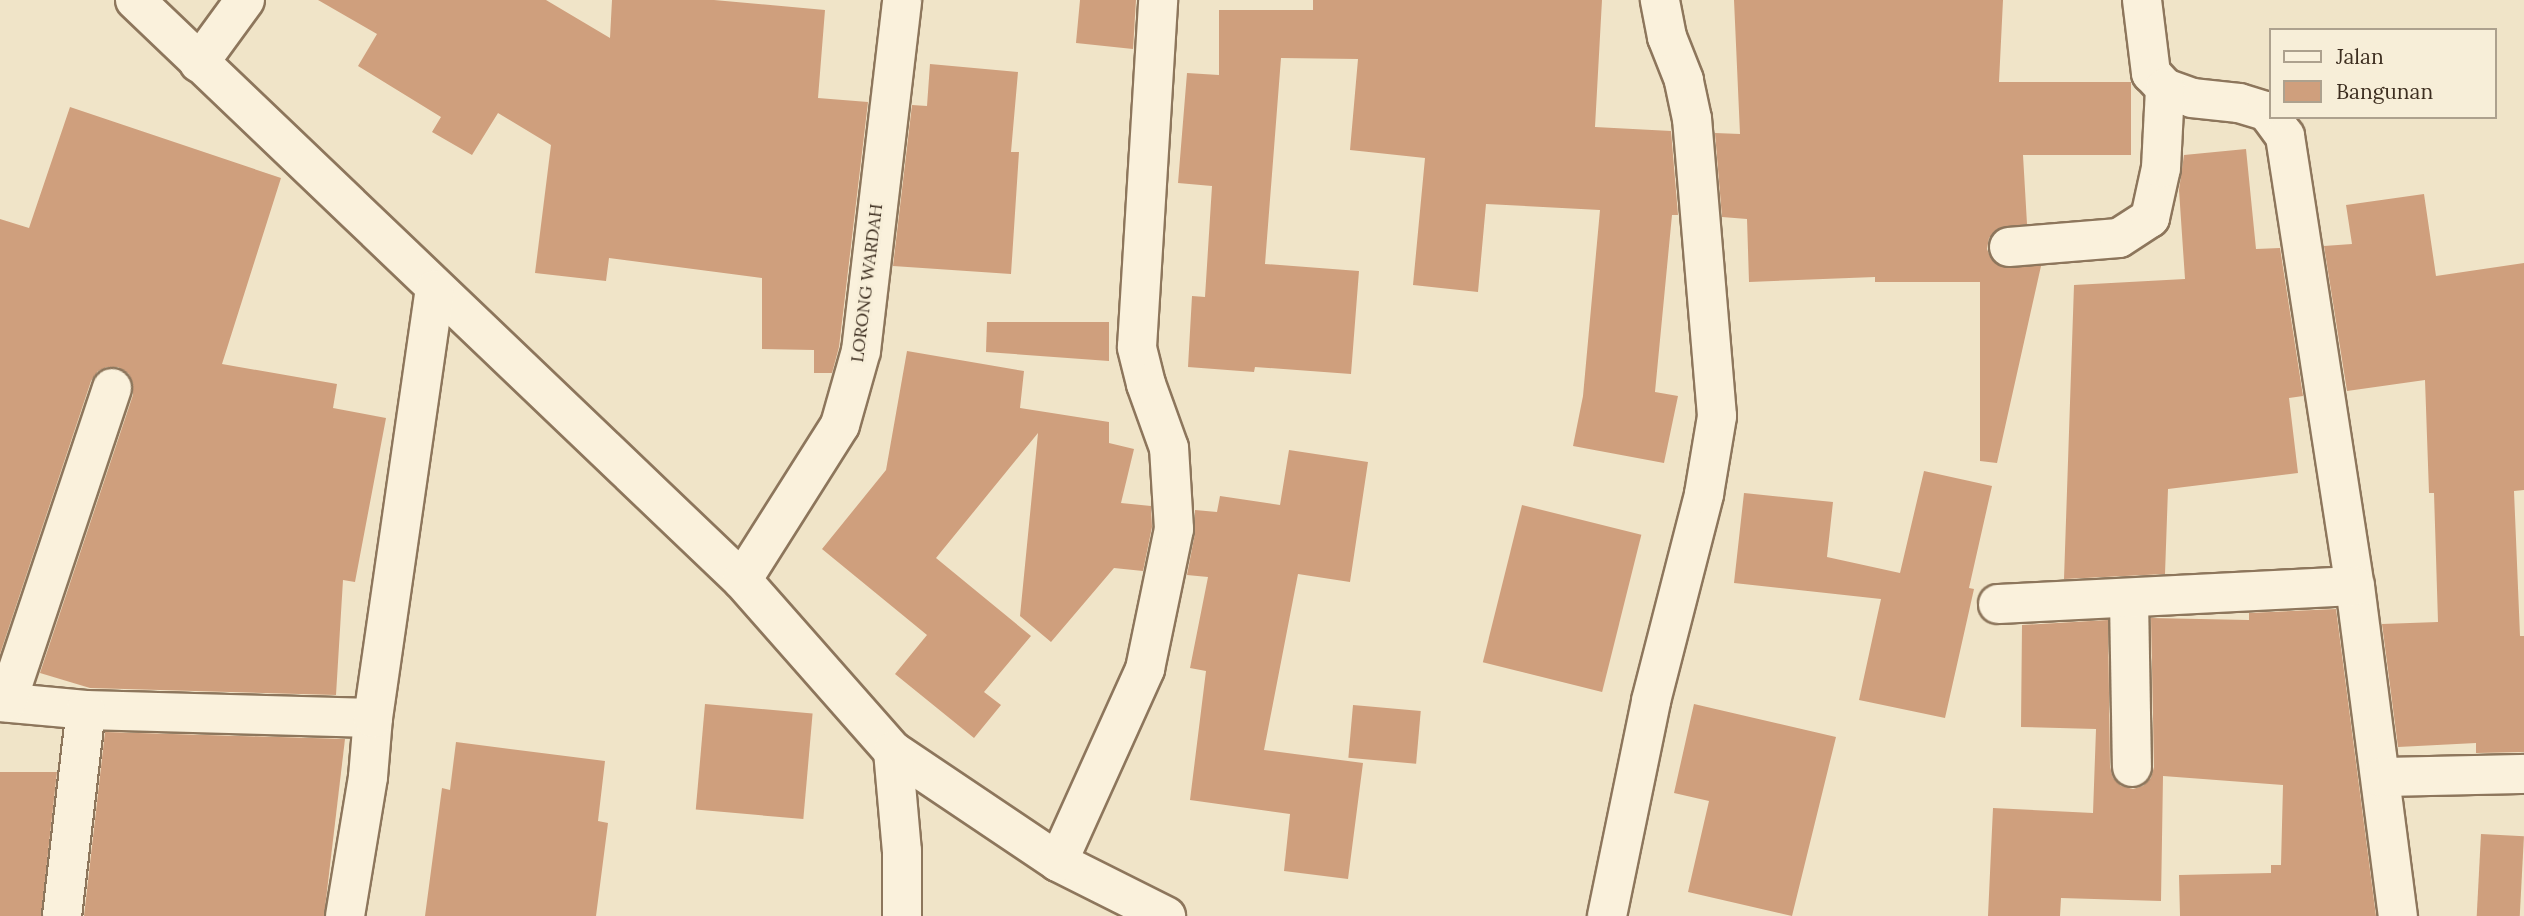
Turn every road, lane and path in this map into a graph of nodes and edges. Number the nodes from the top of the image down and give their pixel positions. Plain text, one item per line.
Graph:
1 (135, 0) edge
2 (245, 0) edge
3 (902, 0) edge
4 (1158, 0) edge
5 (1660, 0) edge
6 (2142, 0) edge
7 (199, 63) junction
8 (2165, 88) junction
9 (2268, 113) edge
10 (2272, 119) edge
11 (2009, 247) dead end
12 (435, 289) junction
13 (112, 388) dead end
14 (742, 580) junction
15 (2355, 586) junction
16 (2129, 599) junction
17 (1998, 604) dead end
18 (3, 702) edge
19 (86, 710) junction
20 (373, 719) junction
21 (893, 751) junction
22 (2132, 767) dead end
23 (2524, 774) edge
24 (2381, 777) junction
25 (1058, 862) junction
26 (62, 916) edge
27 (345, 916) edge
28 (902, 916) edge
29 (1166, 916) edge
30 (1607, 916) edge
31 (2398, 916) edge

1 - 7 street
2 - 7 street
3 - 14 street, LORONG WARDAH
4 - 25 street
5 - 30 street
6 - 8 street
7 - 12 street
8 - 9 street
8 - 11 street
10 - 15 street
12 - 14 street
12 - 20 street
13 - 18 street
14 - 21 street
15 - 16 street
15 - 24 street
16 - 17 street
16 - 22 street
18 - 19 street
19 - 20 street
19 - 26 street
20 - 27 street
21 - 25 street
21 - 28 street
23 - 24 street
24 - 31 street
25 - 29 street

